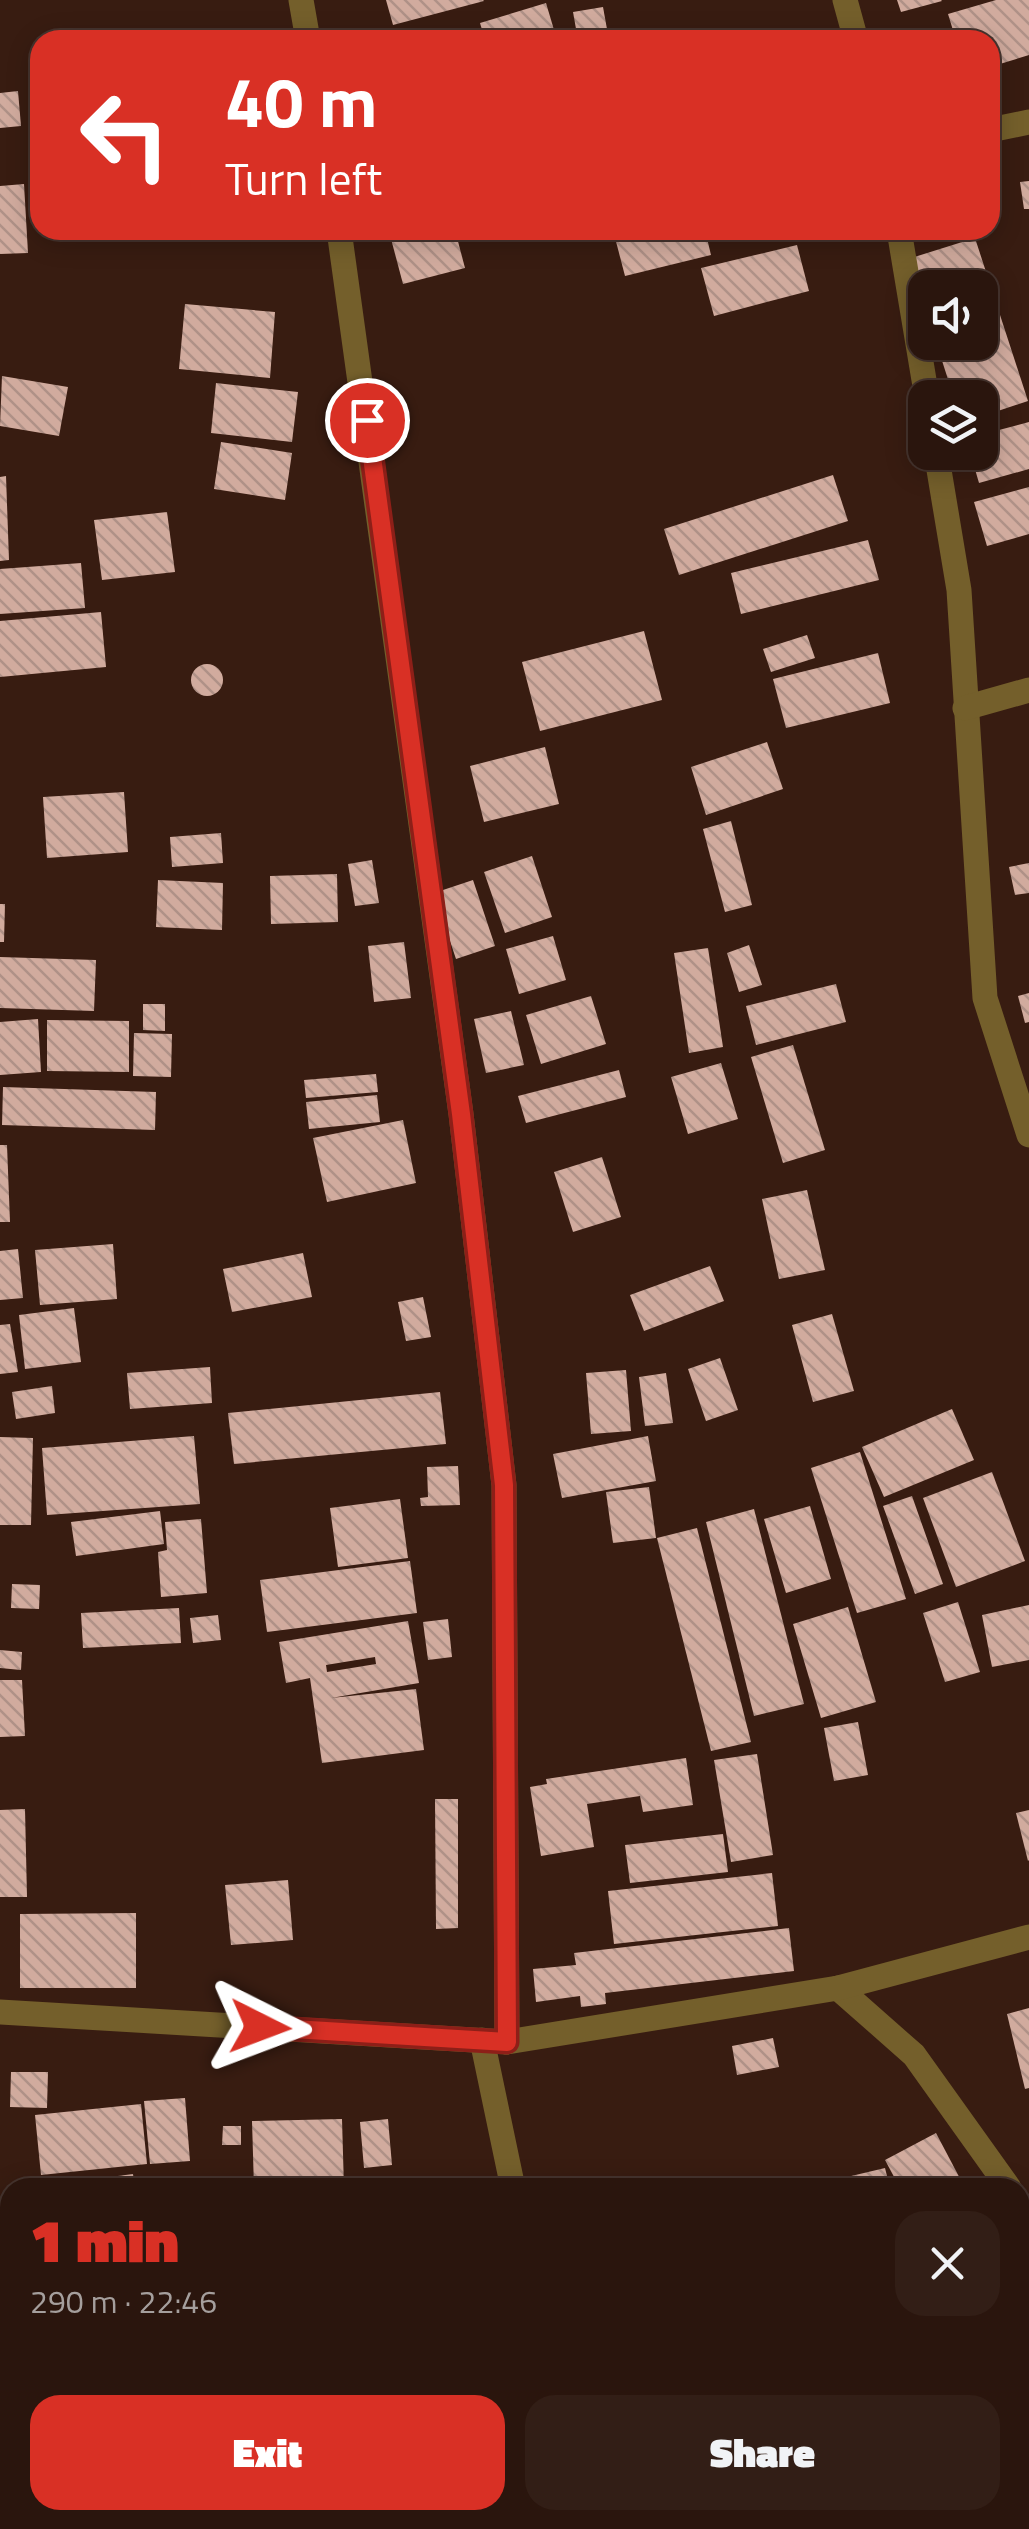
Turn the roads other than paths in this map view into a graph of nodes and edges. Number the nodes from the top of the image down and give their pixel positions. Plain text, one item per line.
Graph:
1 (301, 0) edge
2 (845, 0) edge
3 (306, 30) edge
4 (853, 30) edge
5 (1029, 122) edge
6 (1000, 128) edge
7 (340, 240) edge
8 (901, 240) edge
9 (924, 380) edge
10 (939, 470) edge
11 (1029, 690) edge
12 (965, 708) junction
13 (1029, 1136) edge
14 (1029, 1937) edge
15 (838, 1988) junction
16 (0, 2012) edge
17 (494, 2041) junction
18 (512, 2178) edge
19 (1001, 2178) edge

1 - 3 street
2 - 4 street
5 - 6 street
7 - 17 street
8 - 9 street
10 - 12 street
11 - 12 street
12 - 13 street
14 - 15 street
15 - 17 street
15 - 19 street
16 - 17 street
17 - 18 street

